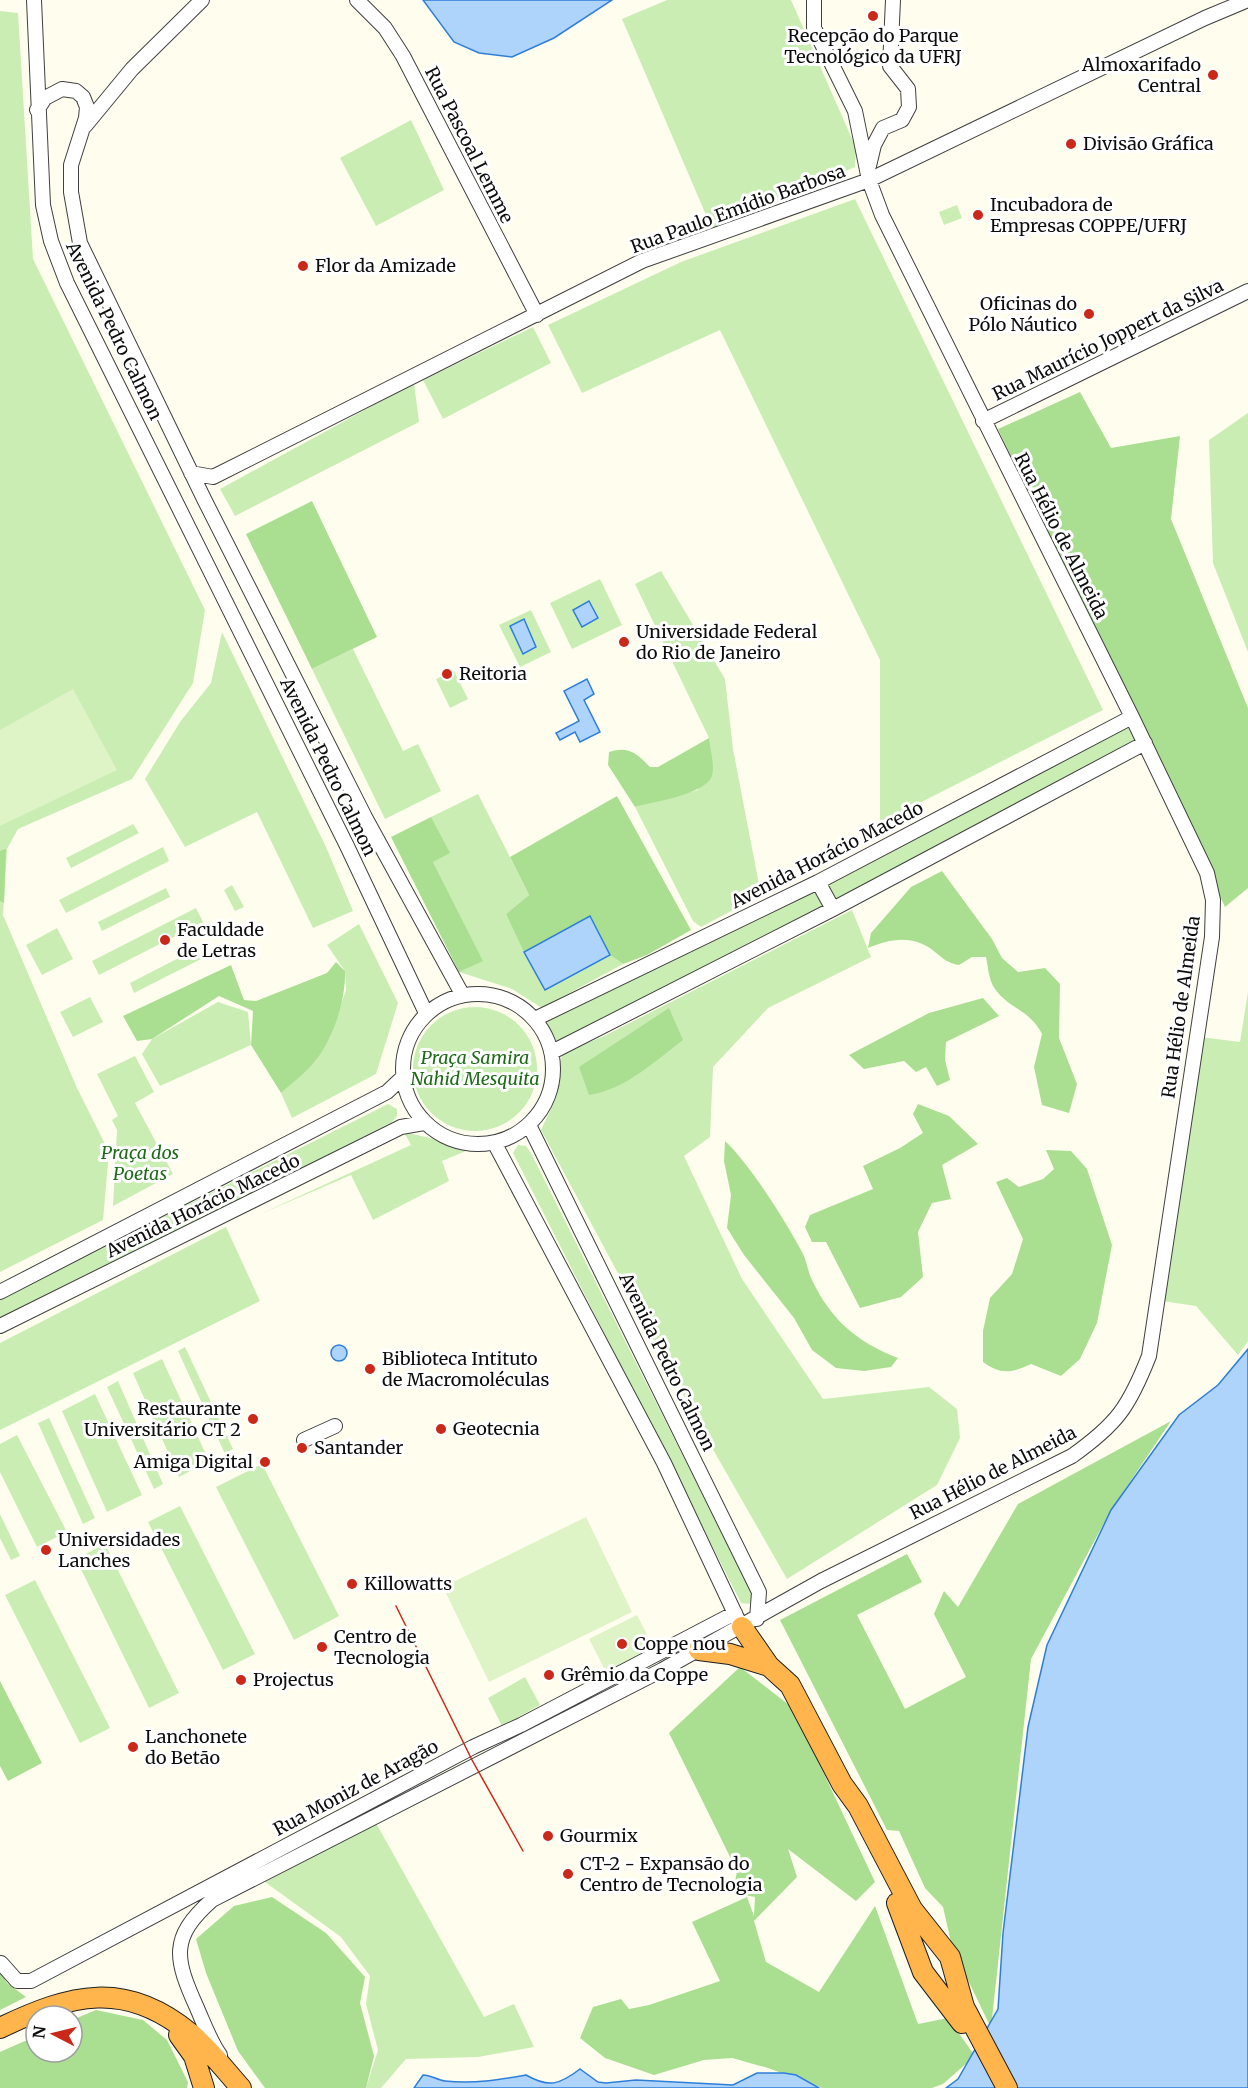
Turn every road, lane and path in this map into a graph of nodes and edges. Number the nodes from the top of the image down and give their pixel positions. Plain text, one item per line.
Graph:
1 (33, 0) edge
2 (202, 0) edge
3 (357, 0) edge
4 (814, 0) edge
5 (893, 0) edge
6 (1248, 0) edge
7 (37, 110) junction
8 (855, 111) junction
9 (84, 128) junction
10 (883, 128) junction
11 (869, 180) junction
12 (1248, 291) edge
13 (537, 315) junction
14 (983, 421) junction
15 (191, 473) junction
16 (213, 477) junction
17 (204, 499) junction
18 (1132, 717) junction
19 (1145, 743) junction
20 (819, 882) junction
21 (833, 909) junction
22 (462, 994) junction
23 (426, 1013) junction
24 (535, 1019) junction
25 (552, 1052) junction
26 (403, 1077) junction
27 (424, 1123) junction
28 (529, 1125) junction
29 (495, 1144) junction
30 (0, 1292) edge
31 (0, 1326) edge
32 (335, 1426) dead end
33 (304, 1440) dead end
34 (759, 1592) junction
35 (786, 1600) junction
36 (745, 1620) junction
37 (699, 1650) junction
38 (769, 1666) junction
39 (883, 1865) junction
40 (1, 1963) edge
41 (164, 2017) junction
42 (0, 2028) edge
43 (204, 2088) edge
44 (243, 2088) edge
45 (996, 2088) edge
46 (1007, 2088) edge

1 - 7 street
2 - 9 street
3 - 13 street, Rua Pascoal Lemme
4 - 8 street, Rua Hélio de Almeida
5 - 10 street
6 - 11 street, Rua Paulo Emídio Barbosa
7 - 9 street, Avenida Pedro Calmon
7 - 23 street, Avenida Pedro Calmon
8 - 10 street
8 - 11 street, Rua Hélio de Almeida
9 - 15 street, Avenida Pedro Calmon
10 - 11 street
11 - 13 street, Rua Paulo Emídio Barbosa
11 - 14 street, Rua Hélio de Almeida
12 - 14 street, Rua Maurício Joppert da Silva
13 - 16 street, Rua Paulo Emídio Barbosa
14 - 18 street, Rua Hélio de Almeida
15 - 16 street
15 - 17 street, Avenida Pedro Calmon
16 - 17 street
17 - 22 street, Avenida Pedro Calmon
18 - 19 street, Rua Hélio de Almeida
18 - 20 street, Avenida Horácio Macedo
19 - 21 street
19 - 35 street, Rua Hélio de Almeida
20 - 21 street
20 - 24 street, Avenida Horácio Macedo
21 - 25 street
22 - 23 street
22 - 24 street
23 - 26 street
24 - 25 street
25 - 28 street
26 - 27 street
26 - 30 street, Avenida Horácio Macedo
27 - 29 street
27 - 31 street, Avenida Horácio Macedo
28 - 29 street
28 - 34 street, Avenida Pedro Calmon
29 - 36 street
32 - 33 street
34 - 35 street
34 - 36 street
35 - 36 street, Rua Hélio de Almeida
36 - 37 street, Rua Moniz de Aragão
36 - 38 highway
36 - 40 street, Rua Moniz de Aragão
37 - 38 highway
37 - 44 street, Rua Moniz de Aragão
38 - 39 highway
39 - 45 highway
39 - 46 highway
41 - 42 highway
41 - 43 highway
41 - 44 highway

